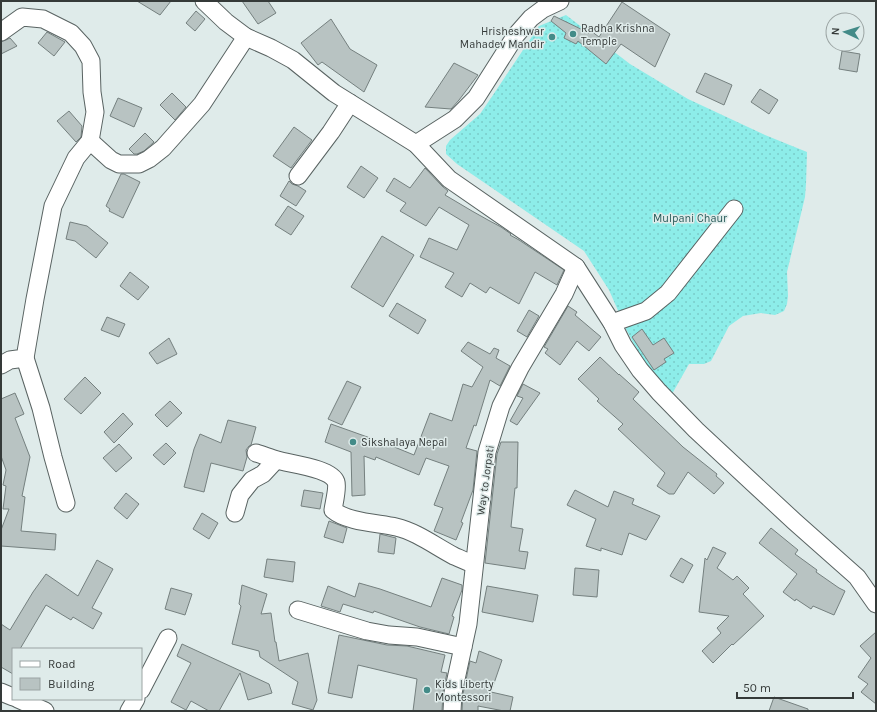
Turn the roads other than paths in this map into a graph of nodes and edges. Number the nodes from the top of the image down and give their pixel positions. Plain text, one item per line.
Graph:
1 (204, 1) edge
2 (560, 1) edge
3 (1, 32) edge
4 (246, 38) junction
5 (350, 103) junction
6 (90, 141) junction
7 (416, 144) junction
8 (298, 176) dead end
9 (734, 209) dead end
10 (576, 267) junction
11 (612, 323) junction
12 (25, 358) junction
13 (1, 365) edge
14 (256, 453) dead end
15 (276, 460) junction
16 (66, 503) dead end
17 (235, 513) dead end
18 (474, 564) junction
19 (876, 604) edge
20 (298, 610) dead end
21 (168, 638) dead end
22 (463, 647) junction
23 (142, 688) edge
24 (1, 692) edge
25 (12, 697) edge
26 (20, 700) edge
27 (135, 700) edge
28 (45, 711) edge
29 (129, 711) edge
30 (452, 711) edge

1 - 4 street
2 - 7 street
3 - 6 street
4 - 5 street
4 - 6 street
5 - 7 street
5 - 8 street
6 - 12 street
7 - 10 street
9 - 11 street
10 - 11 street
10 - 18 street, Way to Jorpati
11 - 19 street
12 - 13 street
12 - 16 street
14 - 15 street
15 - 17 street
15 - 18 street
18 - 22 street, Way to Jorpati
20 - 22 street
21 - 23 street
22 - 30 street, Way to Jorpati
24 - 25 street
26 - 28 street
27 - 29 street

